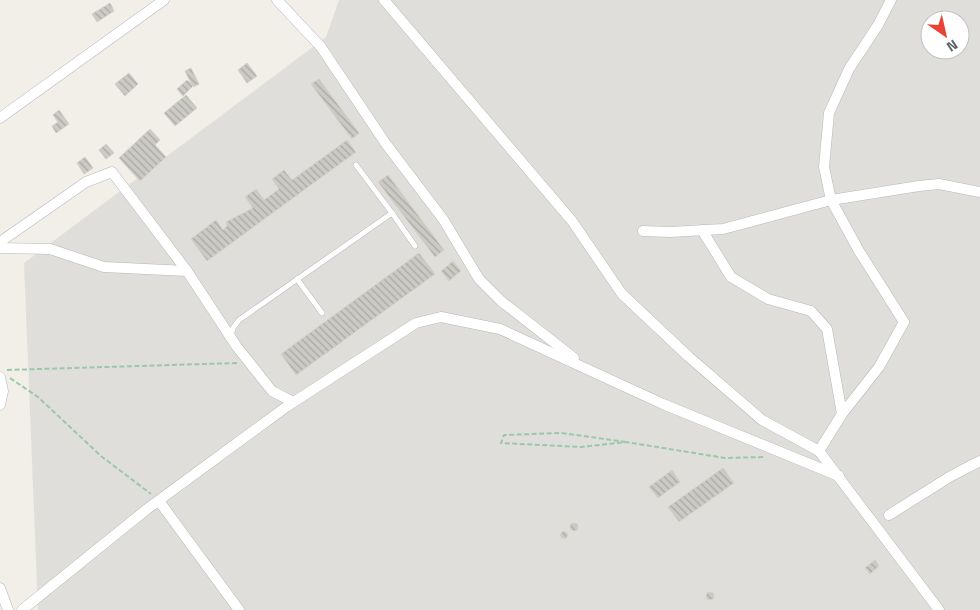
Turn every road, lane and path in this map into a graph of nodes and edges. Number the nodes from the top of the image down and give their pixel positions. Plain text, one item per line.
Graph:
1 (164, 0) edge
2 (277, 0) edge
3 (384, 0) edge
4 (892, 0) edge
5 (0, 118) edge
6 (356, 164) dead end
7 (980, 192) edge
8 (831, 200) junction
9 (392, 213) junction
10 (702, 230) junction
11 (643, 231) dead end
12 (0, 242) edge
13 (415, 246) dead end
14 (0, 248) edge
15 (187, 271) junction
16 (296, 279) junction
17 (322, 313) dead end
18 (231, 337) junction
19 (249, 362) junction
20 (589, 369) junction
21 (0, 370) edge
22 (4, 376) edge
23 (293, 402) junction
24 (0, 404) edge
25 (842, 414) junction
26 (626, 442) junction
27 (819, 451) junction
28 (770, 456) dead end
29 (980, 461) edge
30 (839, 476) junction
31 (159, 501) junction
32 (889, 515) dead end
33 (0, 588) edge
34 (8, 610) edge
35 (22, 610) edge
36 (239, 610) edge
37 (939, 610) edge

1 - 5 street
2 - 20 street
3 - 27 street
4 - 8 street
6 - 9 lane
7 - 8 street
8 - 10 street
8 - 25 street
9 - 13 lane
9 - 16 lane
10 - 11 street
10 - 25 street
12 - 15 street
14 - 15 street
15 - 18 street
16 - 17 lane
16 - 18 lane
18 - 19 street
19 - 21 path
19 - 23 street
20 - 23 street
20 - 30 street
22 - 24 street
22 - 31 path
23 - 31 street
25 - 27 street
26 - 26 path
26 - 28 path
27 - 30 street
29 - 32 street
30 - 37 street
31 - 35 street
31 - 36 street
33 - 34 street

